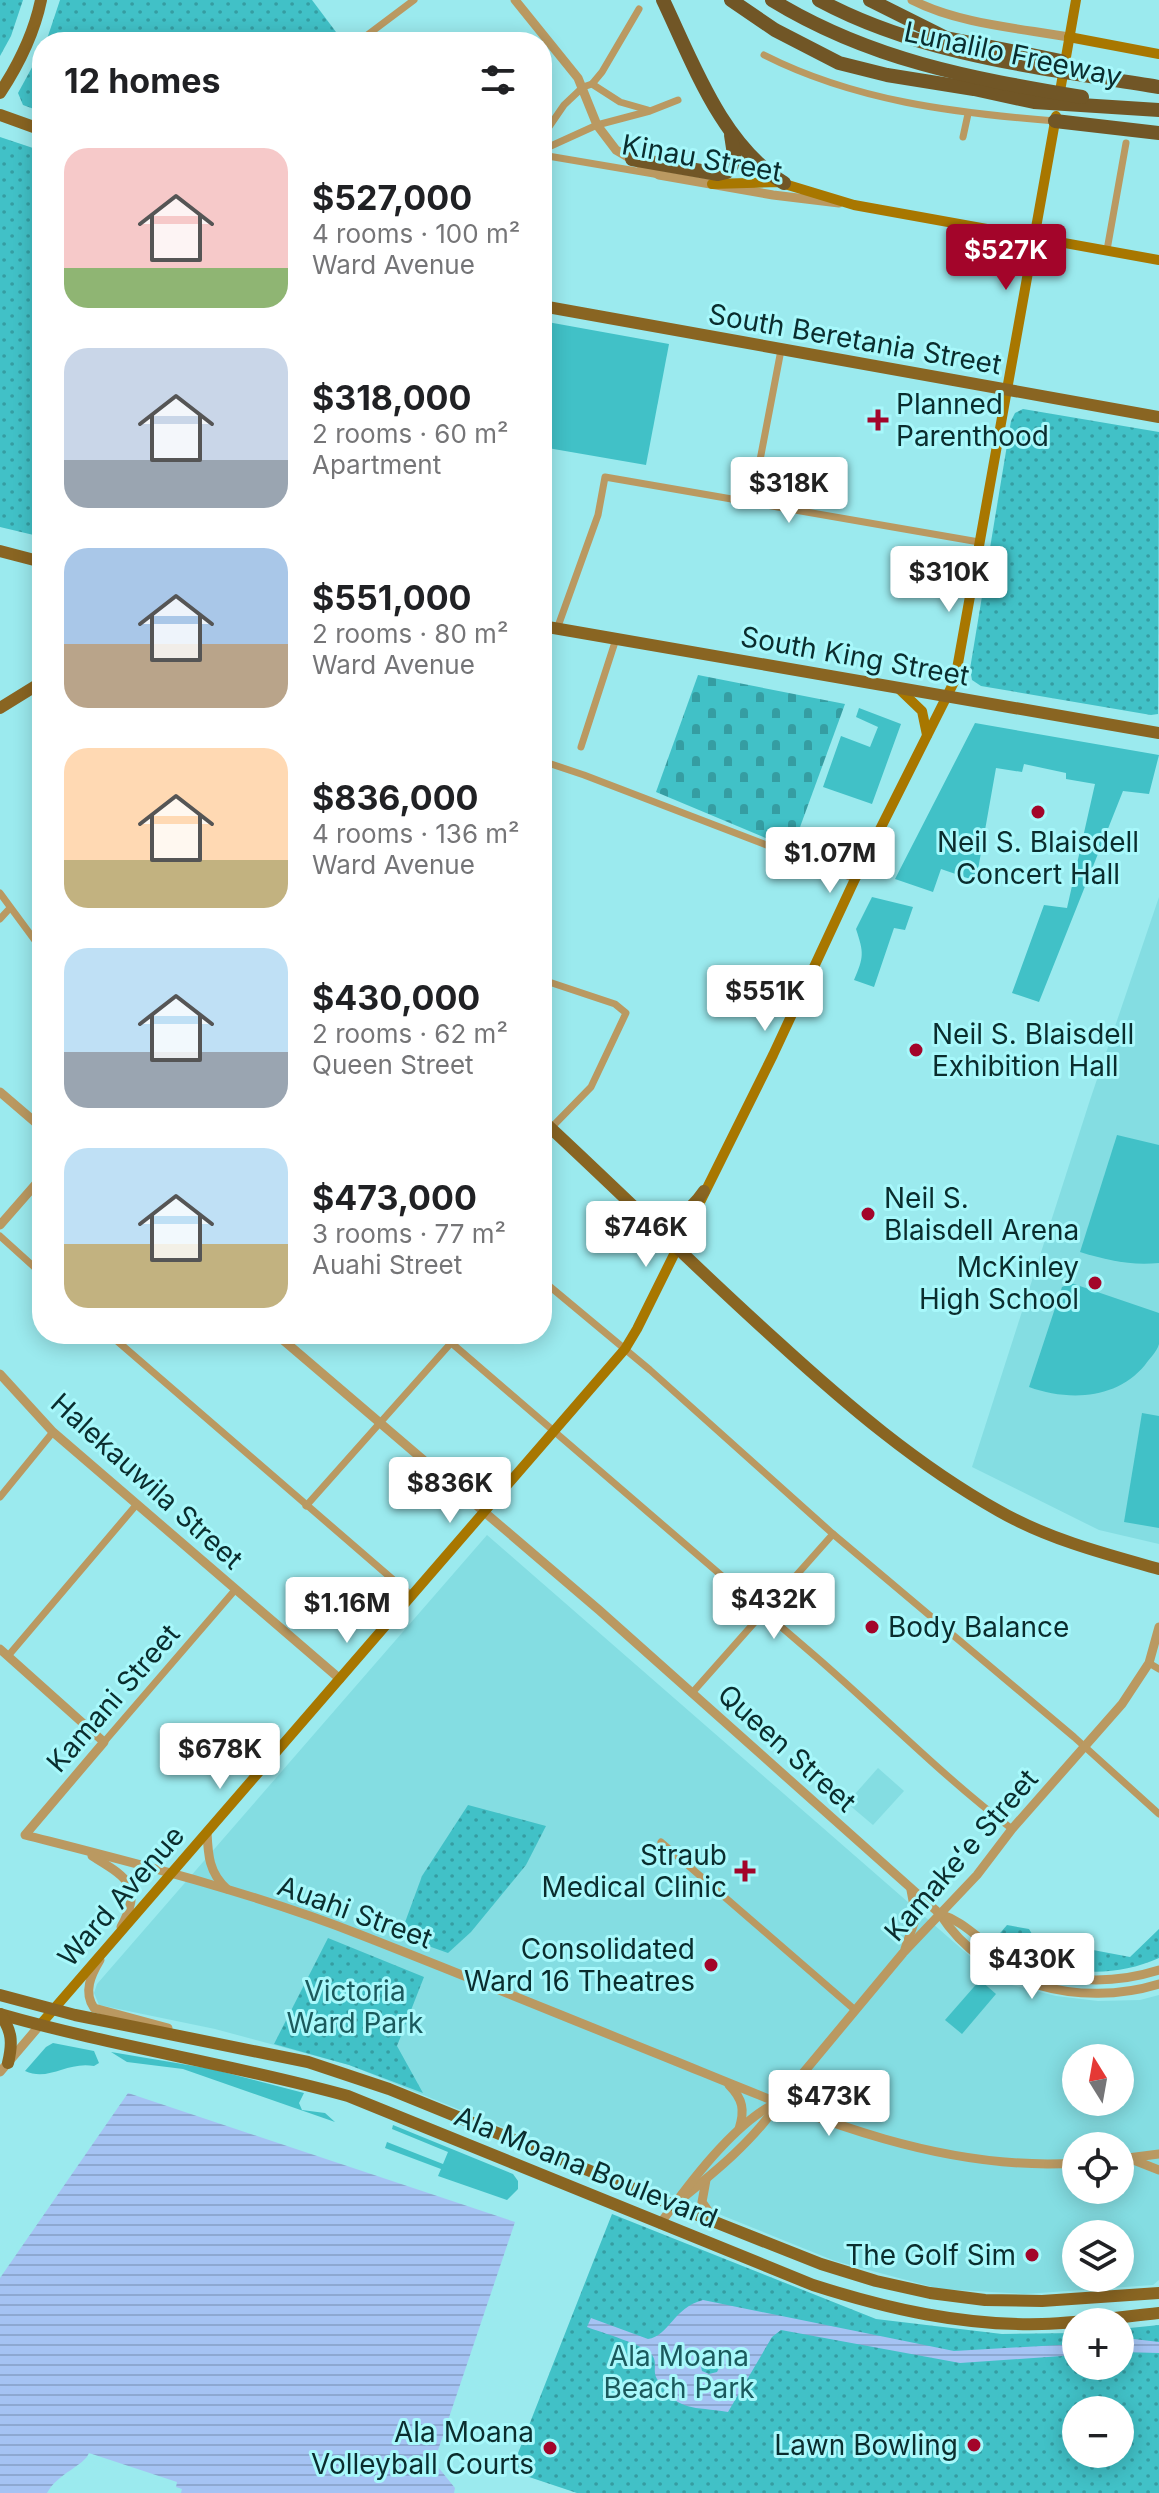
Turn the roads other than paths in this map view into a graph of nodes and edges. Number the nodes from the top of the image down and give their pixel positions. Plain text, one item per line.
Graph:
1 (41, 0) edge
2 (414, 0) edge
3 (515, 0) edge
4 (663, 0) edge
5 (731, 0) edge
6 (772, 0) edge
7 (819, 0) edge
8 (870, 0) edge
9 (912, 0) edge
10 (1076, 0) edge
11 (929, 4) edge
12 (639, 9) dead end
13 (33, 32) edge
14 (371, 32) edge
15 (536, 32) edge
16 (32, 34) edge
17 (1069, 37) junction
18 (552, 50) edge
19 (1159, 54) edge
20 (764, 55) dead end
21 (1159, 85) edge
22 (588, 86) junction
23 (0, 93) edge
24 (678, 100) dead end
25 (622, 102) junction
26 (1159, 110) edge
27 (650, 111) junction
28 (968, 114) junction
29 (0, 115) edge
30 (619, 120) junction
31 (1055, 121) junction
32 (552, 122) edge
33 (597, 125) junction
34 (32, 126) edge
35 (728, 127) junction
36 (1159, 133) edge
37 (963, 137) dead end
38 (1126, 143) dead end
39 (552, 148) edge
40 (552, 155) edge
41 (632, 159) junction
42 (659, 175) junction
43 (784, 183) junction
44 (712, 184) junction
45 (854, 205) junction
46 (1033, 237) junction
47 (1107, 250) junction
48 (1159, 260) edge
49 (552, 308) edge
50 (781, 350) junction
51 (1005, 390) junction
52 (1159, 417) edge
53 (752, 502) junction
54 (979, 542) junction
55 (0, 551) edge
56 (32, 559) edge
57 (552, 628) edge
58 (557, 629) junction
59 (616, 639) junction
60 (32, 688) edge
61 (898, 688) junction
62 (947, 696) junction
63 (0, 708) edge
64 (1159, 733) edge
65 (927, 735) junction
66 (581, 747) dead end
67 (552, 764) edge
68 (855, 879) junction
69 (0, 893) edge
70 (10, 908) junction
71 (0, 919) edge
72 (32, 937) edge
73 (552, 983) edge
74 (0, 1092) edge
75 (32, 1119) edge
76 (552, 1119) edge
77 (552, 1130) edge
78 (32, 1188) edge
79 (704, 1191) junction
80 (642, 1215) junction
81 (0, 1225) edge
82 (0, 1236) edge
83 (675, 1249) junction
84 (32, 1265) edge
85 (552, 1288) edge
86 (120, 1344) edge
87 (288, 1344) edge
88 (451, 1344) edge
89 (453, 1344) edge
90 (625, 1349) junction
91 (2, 1380) edge
92 (380, 1423) junction
93 (556, 1430) junction
94 (53, 1432) junction
95 (0, 1497) edge
96 (137, 1504) junction
97 (306, 1506) junction
98 (484, 1512) junction
99 (833, 1534) junction
100 (1159, 1569) edge
101 (235, 1590) junction
102 (412, 1596) junction
103 (762, 1611) junction
104 (1159, 1627) edge
105 (4, 1653) edge
106 (1149, 1663) junction
107 (1159, 1669) edge
108 (340, 1679) junction
109 (692, 1693) junction
110 (104, 1742) junction
111 (1085, 1748) junction
112 (1159, 1814) edge
113 (1012, 1829) junction
114 (207, 1832) junction
115 (25, 1835) joint
116 (661, 1842) dead end
117 (83, 1850) junction
118 (172, 1873) junction
119 (910, 1887) junction
120 (230, 1891) junction
121 (940, 1914) junction
122 (110, 1945) junction
123 (903, 1953) junction
124 (1159, 1970) edge
125 (1159, 1984) edge
126 (0, 1995) edge
127 (54, 2010) junction
128 (855, 2010) junction
129 (0, 2014) edge
130 (40, 2025) junction
131 (214, 2042) junction
132 (4, 2067) edge
133 (723, 2080) junction
134 (779, 2102) junction
135 (738, 2132) junction
136 (1159, 2154) edge
137 (1134, 2157) edge
138 (1134, 2161) edge
139 (1062, 2163) edge
140 (1159, 2170) edge
141 (706, 2180) junction
142 (674, 2205) junction
143 (660, 2224) junction
144 (720, 2224) junction
145 (1159, 2293) edge
146 (1159, 2313) edge

1 - 13 main road
2 - 14 street
3 - 15 street
4 - 35 highway
5 - 26 highway
6 - 26 highway, Lunalilo Freeway
7 - 21 highway, Lunalilo Freeway
8 - 21 highway
9 - 11 street
10 - 17 main road, Ward Avenue
11 - 17 street
12 - 22 street
16 - 23 main road
17 - 19 main road
17 - 31 main road, Ward Avenue
18 - 22 street
20 - 28 street
22 - 25 street
22 - 32 street
22 - 33 street
24 - 27 street
25 - 27 street
25 - 30 street
27 - 30 street
28 - 31 street
28 - 37 street
29 - 34 main road
30 - 33 street
31 - 36 highway
31 - 46 main road, Ward Avenue
33 - 39 street
33 - 41 street
35 - 41 highway
35 - 43 highway
38 - 47 street
40 - 42 street, Kinau Street
41 - 42 street
42 - 44 street, Kinau Street
43 - 44 main road, Kinau Street
43 - 45 main road, Kinau Street
44 - 45 street, Kinau Street
45 - 46 main road, Kinau Street
46 - 47 main road, Kinau Street
46 - 51 main road, Ward Avenue
47 - 48 main road, Kinau Street
49 - 50 main road, South Beretania Street
50 - 51 main road, South Beretania Street
50 - 53 street
51 - 52 main road, South Beretania Street
51 - 54 main road, Ward Avenue
53 - 54 street
53 - 58 street
54 - 62 main road, Ward Avenue
55 - 56 main road
57 - 58 main road, South King Street
58 - 59 main road, South King Street
59 - 61 main road, South King Street
59 - 66 street
60 - 63 main road
61 - 62 main road, South King Street
61 - 65 main road
62 - 64 main road, South King Street
62 - 65 main road, Ward Avenue
65 - 68 main road, Ward Avenue
67 - 68 street
68 - 79 main road, Ward Avenue
69 - 70 street
70 - 71 street
70 - 72 street
73 - 76 street
74 - 75 street
77 - 80 main road
78 - 81 street
79 - 80 main road
79 - 83 main road, Ward Avenue
80 - 83 main road
82 - 84 street
83 - 90 main road, Ward Avenue
83 - 100 main road
85 - 90 street
86 - 97 street
87 - 92 street, Queen Street
88 - 92 street
89 - 93 street
90 - 93 main road, Ward Avenue
90 - 99 street
91 - 94 street, Halekauwila Street
92 - 97 street
92 - 98 street, Queen Street
93 - 98 main road, Ward Avenue
93 - 103 street
94 - 95 street
94 - 96 street, Halekauwila Street
96 - 101 street, Halekauwila Street
96 - 105 street
97 - 102 street
98 - 102 main road, Ward Avenue
98 - 109 street, Queen Street
99 - 103 street
99 - 111 street
101 - 108 street, Halekauwila Street
101 - 110 street, Kamani Street
102 - 108 main road, Ward Avenue
103 - 109 street
103 - 113 street
104 - 106 street, Kamakeʻe Street
105 - 110 street
106 - 107 street
106 - 111 street, Kamakeʻe Street
108 - 114 main road, Ward Avenue
109 - 119 street, Queen Street
110 - 115 street, Kamani Street
111 - 112 street
111 - 113 street, Kamakeʻe Street
113 - 121 street, Kamakeʻe Street
114 - 118 main road, Ward Avenue
114 - 120 street
115 - 117 street, Auahi Street
116 - 128 street
117 - 118 street, Auahi Street
117 - 122 street
118 - 120 street, Auahi Street
118 - 122 main road, Ward Avenue
119 - 121 street, Queen Street
119 - 123 street
120 - 133 street, Auahi Street
121 - 123 street, Kamakeʻe Street
121 - 124 street, Queen Street
121 - 125 street, Queen Street
122 - 127 main road, Ward Avenue
122 - 131 street
123 - 128 street, Kamakeʻe Street
126 - 127 main road, Ala Moana Boulevard
127 - 130 main road, Ward Avenue
127 - 131 main road, Ala Moana Boulevard
128 - 134 street, Kamakeʻe Street
129 - 130 main road, Ala Moana Boulevard
129 - 132 main road
130 - 132 street, Ward Avenue
130 - 143 main road, Ala Moana Boulevard
131 - 142 main road, Ala Moana Boulevard
133 - 134 street, Auahi Street
133 - 135 street
134 - 135 street, Kamakeʻe Street
134 - 139 street, Auahi Street
134 - 141 street, Kamakeʻe Street
135 - 142 street, Kamakeʻe Street
136 - 137 street
138 - 140 street
141 - 142 street, Kamakeʻe Street
141 - 144 street
142 - 143 street
142 - 144 main road, Ala Moana Boulevard
143 - 146 main road, Ala Moana Boulevard
144 - 145 main road, Ala Moana Boulevard

